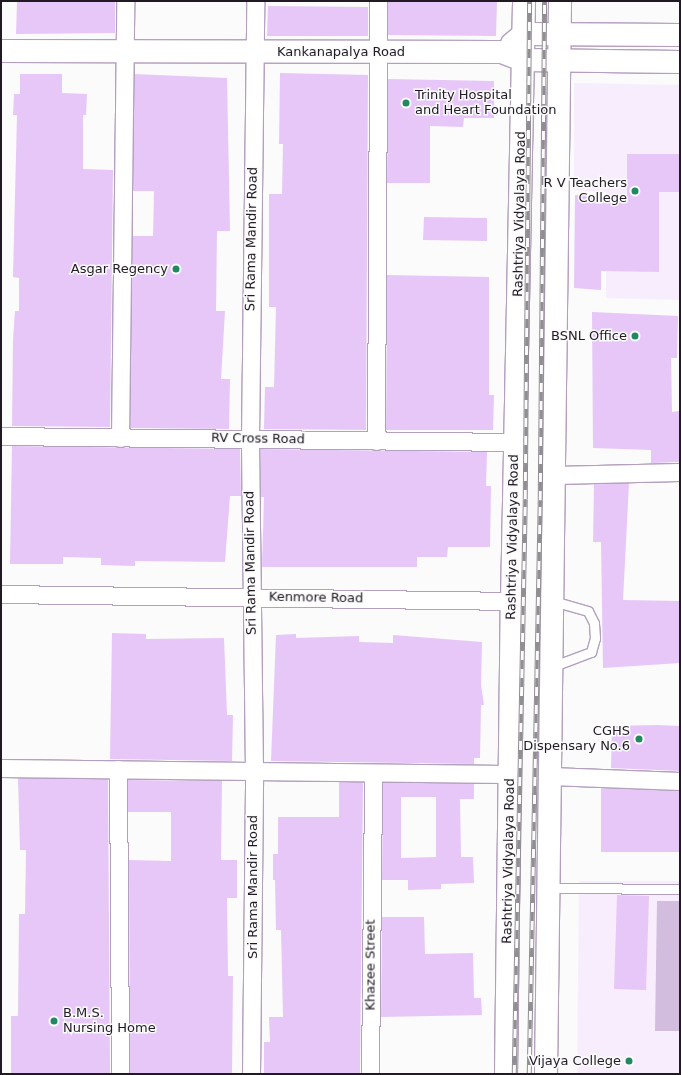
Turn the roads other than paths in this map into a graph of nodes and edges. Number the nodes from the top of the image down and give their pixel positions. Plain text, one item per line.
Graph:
1 (125, 1) edge
2 (255, 1) edge
3 (378, 1) edge
4 (524, 1) edge
5 (560, 1) edge
6 (560, 33) junction
7 (524, 34) junction
8 (680, 35) edge
9 (1, 52) edge
10 (125, 52) junction
11 (254, 52) junction
12 (377, 52) junction
13 (502, 52) junction
14 (523, 60) junction
15 (559, 60) junction
16 (680, 62) edge
17 (1, 436) edge
18 (120, 438) junction
19 (250, 439) junction
20 (376, 440) junction
21 (515, 442) junction
22 (680, 472) edge
23 (554, 475) junction
24 (1, 594) edge
25 (251, 598) junction
26 (512, 601) junction
27 (552, 601) junction
28 (551, 667) junction
29 (1, 768) edge
30 (118, 769) junction
31 (254, 771) junction
32 (373, 773) junction
33 (510, 774) junction
34 (550, 776) junction
35 (680, 781) edge
36 (548, 888) junction
37 (680, 889) edge
38 (120, 1074) edge
39 (251, 1074) edge
40 (370, 1074) edge
41 (506, 1074) edge
42 (546, 1074) edge

1 - 10 street
2 - 11 street, Sri Rama Mandir Road
3 - 12 street
4 - 7 main road, Rashtriya Vidyalaya Road
5 - 6 main road
6 - 7 main road
6 - 8 main road
6 - 15 main road
7 - 13 main road
7 - 14 main road, Rashtriya Vidyalaya Road
9 - 10 main road, Kankanapalya Road
10 - 11 main road, Kankanapalya Road
10 - 18 street
11 - 12 main road, Kankanapalya Road
11 - 19 street, Sri Rama Mandir Road
12 - 13 main road, Kankanapalya Road
12 - 20 street
13 - 14 main road, Kankanapalya Road
14 - 15 main road, Kankanapalya Road
14 - 21 main road, Rashtriya Vidyalaya Road
15 - 16 main road, Kankanapalya Road
15 - 23 main road
17 - 18 street, RV Cross Road
18 - 19 street, RV Cross Road
19 - 20 street, RV Cross Road
19 - 25 street, Sri Rama Mandir Road
20 - 21 street, RV Cross Road
21 - 26 main road, Rashtriya Vidyalaya Road
22 - 23 street
23 - 27 main road
24 - 25 street, Kenmore Road
25 - 26 street, Kenmore Road
25 - 31 street, Sri Rama Mandir Road
26 - 33 main road, Rashtriya Vidyalaya Road
27 - 28 main road
27 - 28 lane
28 - 34 main road
29 - 30 street
30 - 31 street
30 - 38 street
31 - 32 street
31 - 39 street, Sri Rama Mandir Road
32 - 33 street
32 - 40 street, Khazee Street
33 - 41 main road, Rashtriya Vidyalaya Road
34 - 35 street
34 - 36 main road
36 - 37 lane
36 - 42 main road

